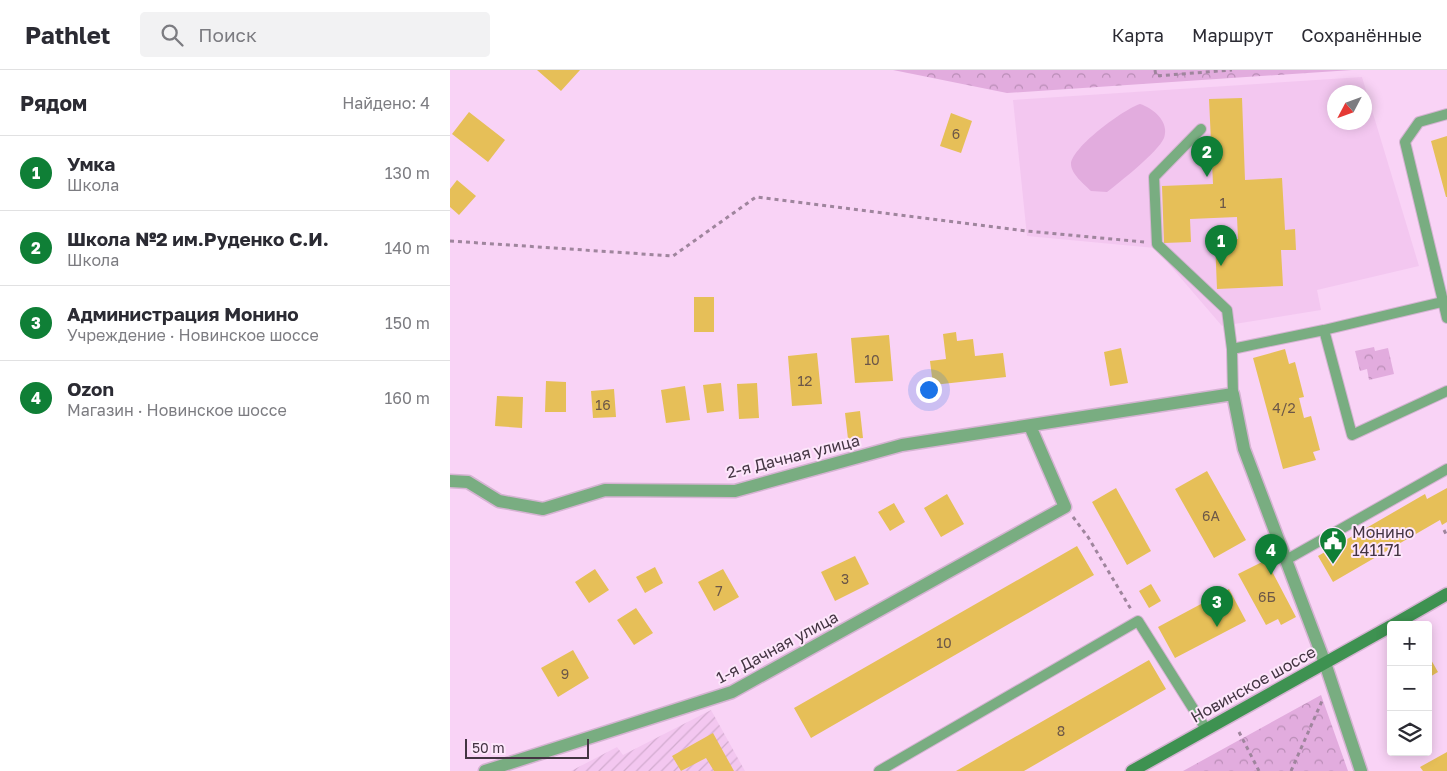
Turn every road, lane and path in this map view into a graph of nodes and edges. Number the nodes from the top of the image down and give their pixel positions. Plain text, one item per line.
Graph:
1 (1156, 70) edge
2 (1232, 70) edge
3 (1447, 114) edge
4 (1201, 129) dead end
5 (450, 241) edge
6 (1157, 244) junction
7 (1442, 302) junction
8 (1447, 318) edge
9 (1324, 330) junction
10 (1232, 349) junction
11 (1447, 391) edge
12 (1233, 394) junction
13 (1030, 426) junction
14 (1447, 469) edge
15 (450, 481) edge
16 (1065, 507) junction
17 (1444, 530) dead end
18 (1447, 536) edge
19 (1286, 560) junction
20 (1447, 594) edge
21 (1399, 621) edge
22 (1138, 622) junction
23 (1387, 628) edge
24 (1325, 663) junction
25 (1322, 699) dead end
26 (1206, 729) junction
27 (1239, 732) dead end
28 (485, 771) edge
29 (879, 771) edge
30 (1132, 771) edge
31 (1259, 771) edge
32 (1291, 771) edge
33 (1361, 771) edge

1 - 2 path
3 - 7 lane
4 - 6 lane
5 - 6 path
6 - 10 lane
7 - 8 lane
7 - 9 lane
9 - 10 lane
9 - 11 lane
10 - 12 lane
12 - 13 street, 2-я Дачная улица
12 - 19 street
13 - 15 street, 2-я Дачная улица
13 - 16 street
14 - 19 lane
16 - 22 path
16 - 28 street, 1-я Дачная улица
17 - 18 path
19 - 24 street
20 - 21 main road, Новинское шоссе
22 - 26 lane
22 - 29 lane
23 - 24 main road, Новинское шоссе
24 - 26 main road, Новинское шоссе
24 - 33 street
25 - 32 path
26 - 30 main road, Новинское шоссе
27 - 31 path

